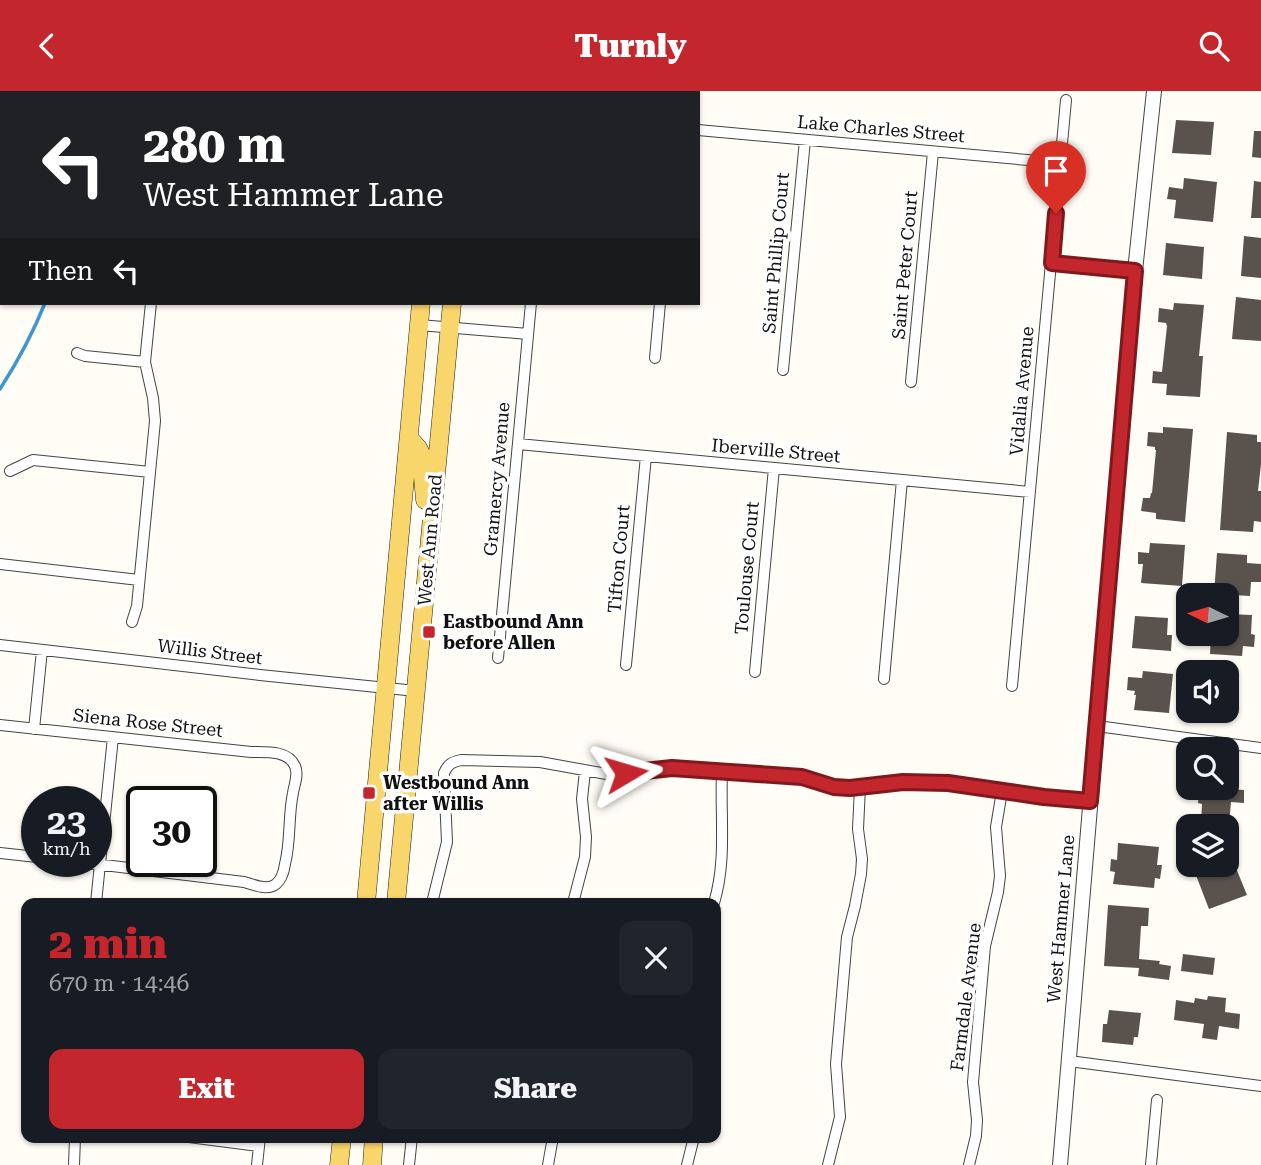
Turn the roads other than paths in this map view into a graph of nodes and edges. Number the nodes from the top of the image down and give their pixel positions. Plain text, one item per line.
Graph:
1 (1154, 91) edge
2 (1066, 100) dead end
3 (700, 130) edge
4 (805, 140) junction
5 (933, 152) junction
6 (1061, 163) junction
7 (1052, 263) junction
8 (1135, 271) junction
9 (151, 305) edge
10 (421, 305) edge
11 (452, 305) edge
12 (531, 305) edge
13 (660, 305) edge
14 (419, 325) junction
15 (450, 328) junction
16 (528, 334) junction
17 (77, 353) dead end
18 (655, 358) dead end
19 (145, 362) junction
20 (783, 370) dead end
21 (911, 382) dead end
22 (410, 438) junction
23 (518, 444) junction
24 (646, 456) junction
25 (774, 468) junction
26 (10, 471) dead end
27 (150, 472) junction
28 (902, 480) junction
29 (1030, 492) junction
30 (0, 564) edge
31 (428, 566) junction
32 (139, 580) junction
33 (132, 622) dead end
34 (0, 645) edge
35 (42, 650) junction
36 (498, 658) dead end
37 (626, 665) dead end
38 (755, 672) dead end
39 (884, 679) dead end
40 (1012, 686) dead end
41 (386, 688) junction
42 (416, 691) junction
43 (0, 725) edge
44 (1097, 726) junction
45 (34, 729) junction
46 (113, 737) junction
47 (1261, 748) edge
48 (584, 771) junction
49 (722, 772) junction
50 (108, 786) edge
51 (860, 787) junction
52 (1002, 791) junction
53 (1090, 801) junction
54 (0, 853) edge
55 (21, 855) edge
56 (112, 866) edge
57 (99, 877) edge
58 (97, 898) edge
59 (366, 898) edge
60 (396, 898) edge
61 (433, 898) edge
62 (574, 898) edge
63 (715, 898) edge
64 (1069, 1061) junction
65 (1261, 1086) edge
66 (1157, 1100) dead end
67 (75, 1143) edge
68 (260, 1143) edge
69 (341, 1143) edge
70 (374, 1143) edge
71 (411, 1143) edge
72 (552, 1143) edge
73 (692, 1143) edge
74 (74, 1165) edge
75 (257, 1165) edge
76 (339, 1165) edge
77 (372, 1165) edge
78 (409, 1165) edge
79 (548, 1165) edge
80 (687, 1165) edge
81 (828, 1165) edge
82 (969, 1165) edge
83 (1060, 1165) edge
84 (1151, 1165) edge

1 - 8 street, West Hammer Lane
2 - 6 street, Vidalia Avenue
3 - 4 street, Lake Charles Street
4 - 5 street, Lake Charles Street
4 - 20 street, Saint Phillip Court
5 - 6 street, Lake Charles Street
5 - 21 street, Saint Peter Court
6 - 7 street, Vidalia Avenue
7 - 8 street
7 - 29 street, Vidalia Avenue
8 - 44 street, West Hammer Lane
9 - 19 street
10 - 14 main road, West Ann Road
11 - 15 main road, West Ann Road
12 - 16 street, Gramercy Avenue
13 - 18 street
14 - 15 street
14 - 22 main road, West Ann Road
15 - 16 street
15 - 31 main road, West Ann Road
16 - 23 street, Gramercy Avenue
17 - 19 street
19 - 27 street
22 - 31 main road
22 - 41 main road, West Ann Road
23 - 24 street, Iberville Street
23 - 36 street, Gramercy Avenue
24 - 25 street, Iberville Street
24 - 37 street, Tifton Court
25 - 28 street, Iberville Street
25 - 38 street, Toulouse Court
26 - 27 street
27 - 32 street
28 - 29 street, Iberville Street
28 - 39 street
29 - 40 street, Vidalia Avenue
30 - 32 street
31 - 42 main road, West Ann Road
32 - 33 street
34 - 35 street, Willis Street
35 - 41 street, Willis Street
35 - 45 street
41 - 42 street, Willis Street
41 - 59 main road, West Ann Road
42 - 60 main road, West Ann Road
43 - 45 street, Siena Rose Street
44 - 47 street
44 - 53 street, West Hammer Lane
45 - 46 street, Siena Rose Street
46 - 50 street
46 - 56 street, Siena Rose Street
48 - 49 street
48 - 61 street
48 - 62 street
49 - 51 street
49 - 63 street
51 - 52 street
51 - 81 street
52 - 53 street
52 - 82 street, Farmdale Avenue
53 - 64 street, West Hammer Lane
54 - 55 street
57 - 58 street
64 - 65 street
64 - 83 street, West Hammer Lane
66 - 84 street
67 - 74 street
68 - 75 street
69 - 76 main road
70 - 77 main road
71 - 78 street
72 - 79 street
73 - 80 street

